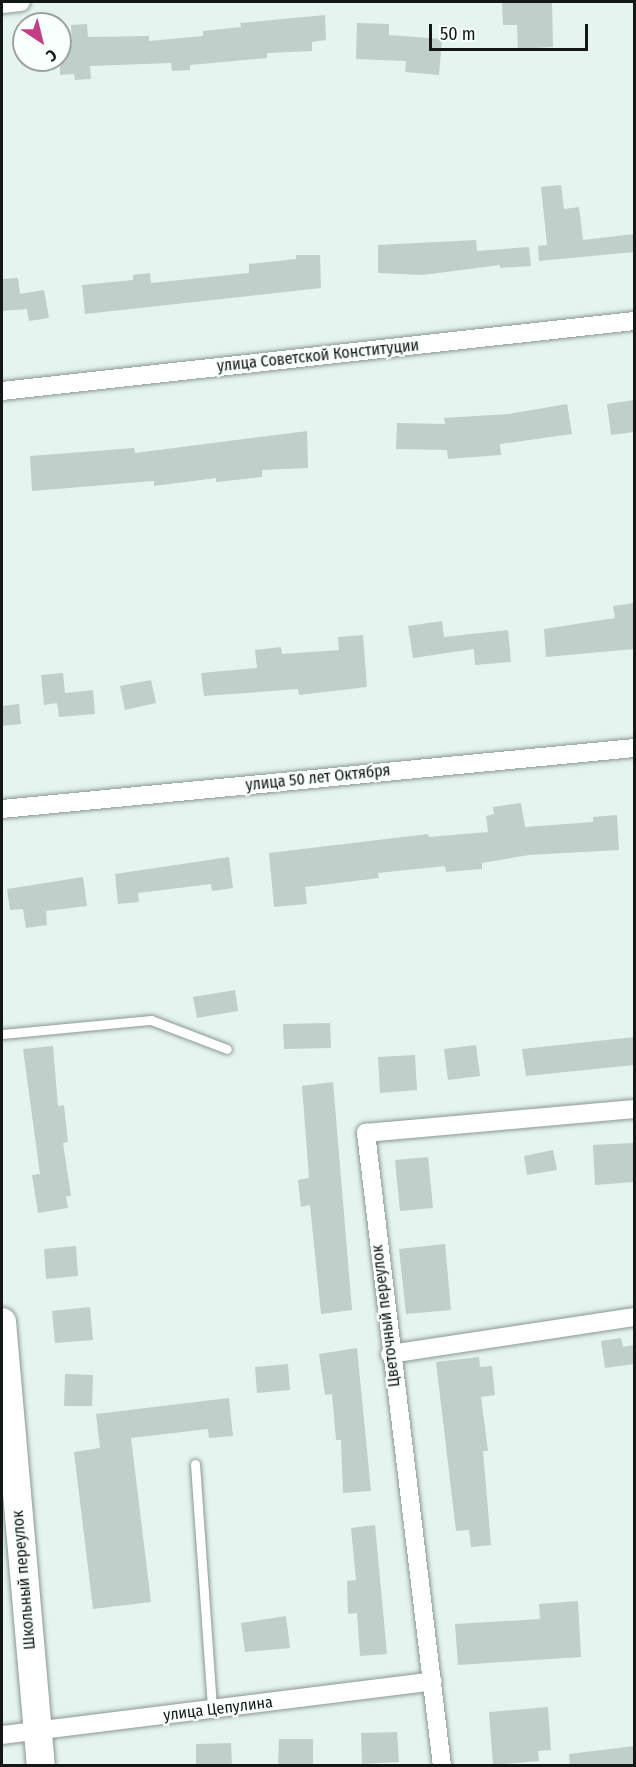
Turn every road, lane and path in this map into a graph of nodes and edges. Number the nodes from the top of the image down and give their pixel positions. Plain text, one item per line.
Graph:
1 (21, 2) edge
2 (2, 4) edge
3 (634, 321) edge
4 (2, 391) edge
5 (634, 748) edge
6 (2, 809) edge
7 (2, 1034) edge
8 (226, 1049) dead end
9 (634, 1109) edge
10 (634, 1317) edge
11 (2, 1322) edge
12 (390, 1354) junction
13 (195, 1464) dead end
14 (434, 1681) junction
15 (212, 1709) junction
16 (38, 1731) junction
17 (2, 1735) edge
18 (41, 1766) edge
19 (442, 1766) edge

1 - 2 street
3 - 4 street, улица Советской Конституции
5 - 6 street, улица 50 лет Октября
7 - 8 lane
9 - 12 street, Цветочный переулок
10 - 12 street
11 - 16 main road, Школьный переулок
12 - 14 street, Цветочный переулок
13 - 15 lane
14 - 15 street, улица Цепулина
14 - 19 street, Цветочный переулок
15 - 16 street, улица Цепулина
16 - 17 street, улица Цепулина
16 - 18 main road, Школьный переулок

